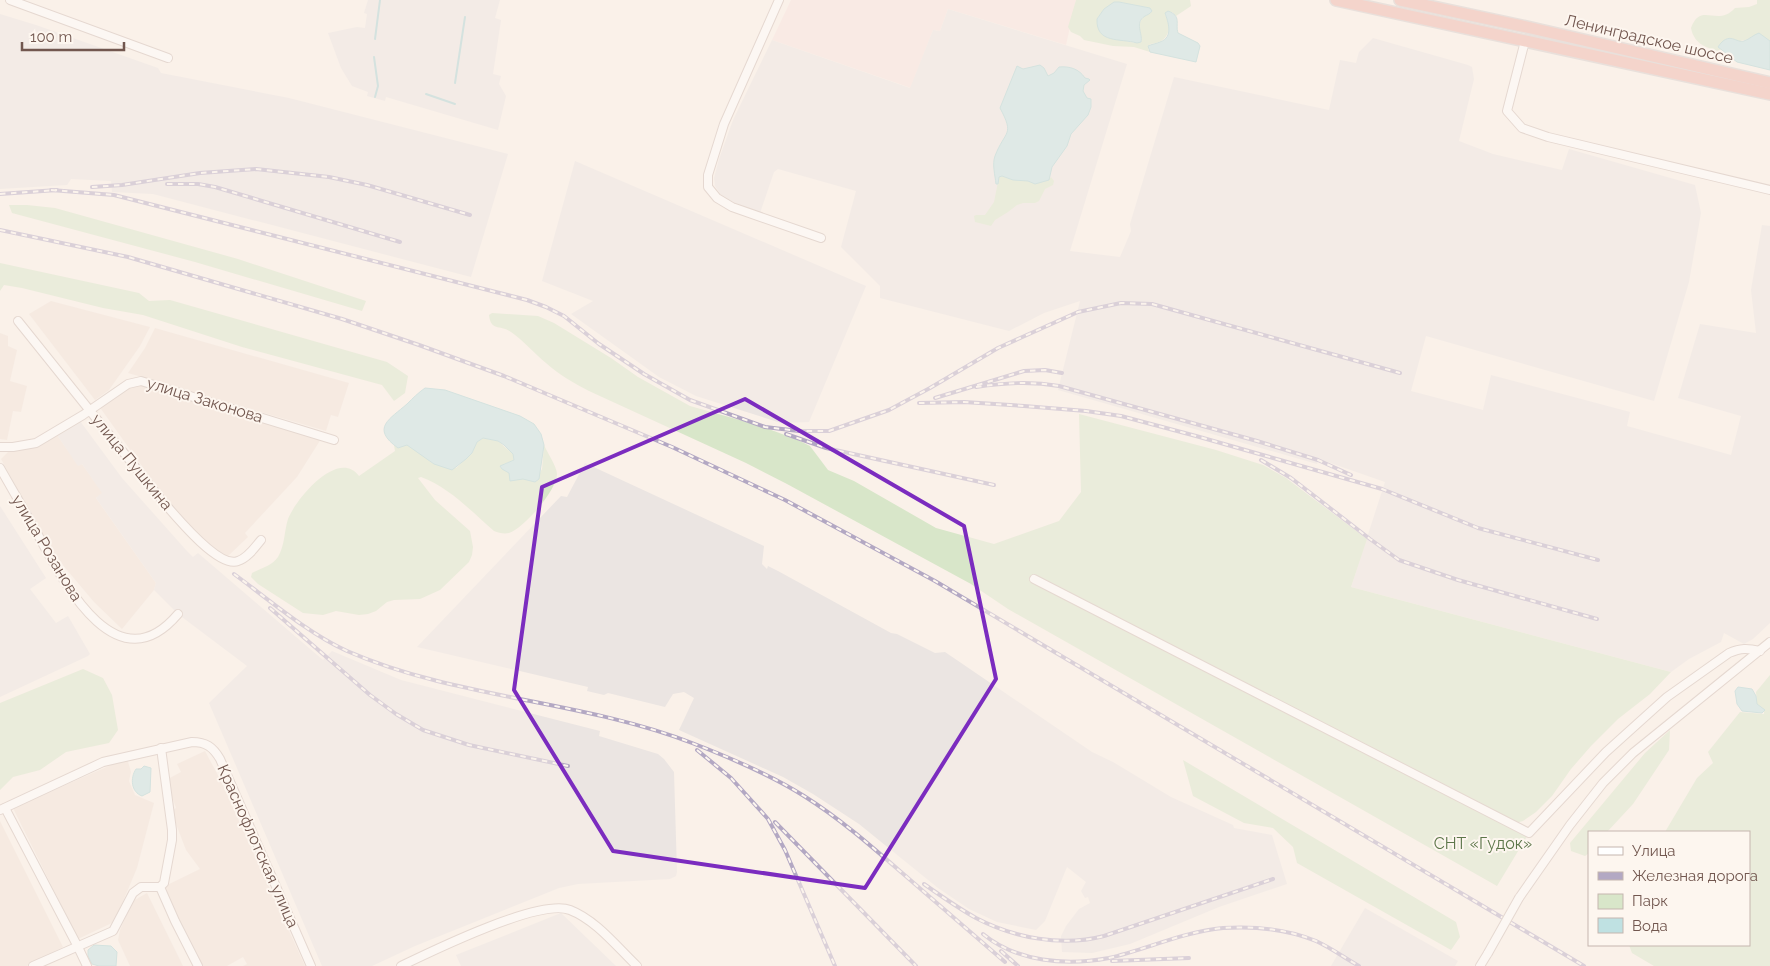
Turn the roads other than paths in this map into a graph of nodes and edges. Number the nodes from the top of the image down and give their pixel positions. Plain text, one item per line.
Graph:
1 (10, 0) edge
2 (779, 0) edge
3 (1336, 0) edge
4 (1400, 0) edge
5 (1525, 41) junction
6 (168, 58) dead end
7 (1770, 83) edge
8 (1770, 94) edge
9 (1770, 190) edge
10 (821, 238) dead end
11 (18, 321) dead end
12 (90, 410) junction
13 (334, 440) dead end
14 (0, 447) edge
15 (0, 468) edge
16 (261, 540) dead end
17 (1034, 579) dead end
18 (178, 614) dead end
19 (1770, 642) edge
20 (1760, 652) junction
21 (161, 748) junction
22 (2, 809) edge
23 (160, 887) junction
24 (78, 947) junction
25 (33, 966) edge
26 (86, 966) edge
27 (198, 966) edge
28 (311, 966) edge
29 (401, 966) edge
30 (637, 966) edge
31 (1480, 966) edge

1 - 6 street
2 - 10 street
3 - 5 highway, Ленинградское шоссе
4 - 7 highway, Ленинградское шоссе
5 - 8 highway, Ленинградское шоссе
5 - 9 street
11 - 12 street, улица Пушкина
12 - 13 street, улица Законова
12 - 14 street, улица Законова
12 - 16 street, улица Пушкина
15 - 18 street, улица Розанова
17 - 20 street
19 - 20 street
20 - 31 street, bridge
21 - 22 street
21 - 23 street
21 - 28 street, Краснофлотская улица
22 - 24 street
23 - 24 street
23 - 27 street
24 - 25 street
24 - 26 street
29 - 30 street

